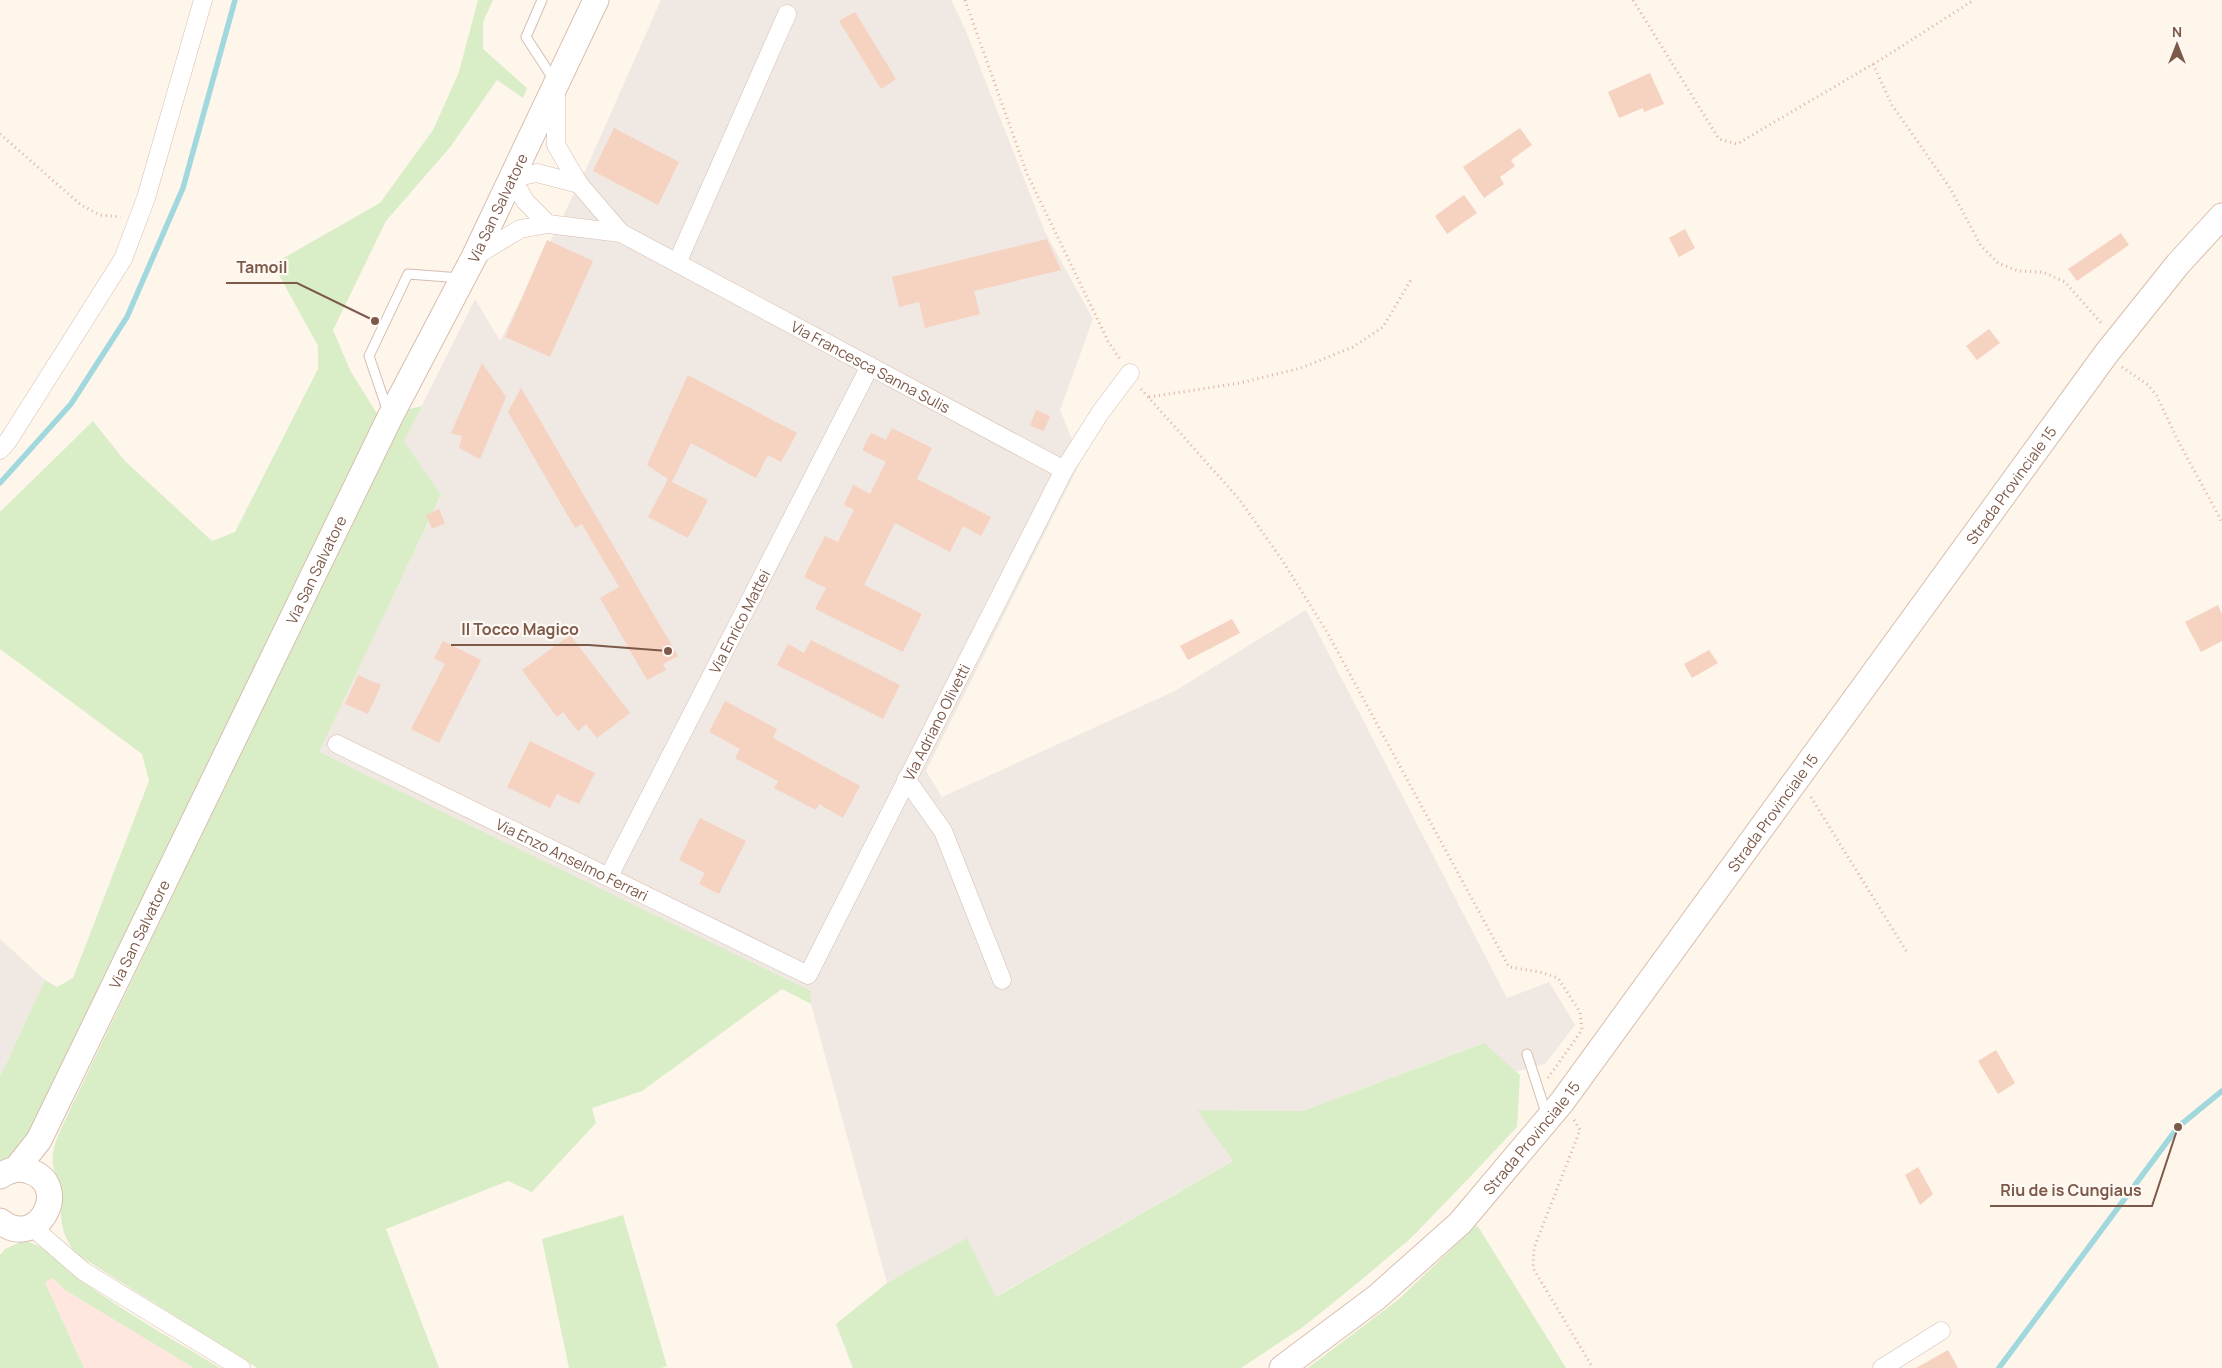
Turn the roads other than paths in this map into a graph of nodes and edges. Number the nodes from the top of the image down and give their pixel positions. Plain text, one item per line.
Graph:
1 (203, 0) edge
2 (542, 0) edge
3 (596, 0) edge
4 (787, 14) dead end
5 (556, 83) junction
6 (512, 178) junction
7 (579, 184) junction
8 (2222, 216) edge
9 (548, 224) junction
10 (621, 233) junction
11 (677, 263) junction
12 (469, 267) junction
13 (870, 366) junction
14 (1130, 373) road end
15 (390, 417) junction
16 (0, 450) edge
17 (1064, 470) junction
18 (337, 744) dead end
19 (906, 779) junction
20 (609, 876) junction
21 (808, 975) joint
22 (1002, 980) dead end
23 (1527, 1054) dead end
24 (1555, 1110) junction
25 (39, 1140) junction
26 (4, 1174) edge
27 (43, 1180) junction
28 (13, 1229) edge
29 (1941, 1331) dead end
30 (240, 1368) edge
31 (1282, 1368) edge
32 (1882, 1368) edge

1 - 16 street
2 - 5 lane
3 - 5 main road, Via San Salvatore
4 - 11 street
5 - 6 main road, Via San Salvatore
5 - 7 street, Via Francesca Sanna Sulis
6 - 7 street
6 - 9 street
6 - 12 main road, Via San Salvatore
7 - 10 street, Via Francesca Sanna Sulis
8 - 24 main road, Strada Provinciale 15
9 - 10 street, Via Francesca Sanna Sulis
9 - 12 street, Via Francesca Sanna Sulis
10 - 11 street, Via Francesca Sanna Sulis
11 - 13 street, Via Francesca Sanna Sulis
12 - 15 main road, Via San Salvatore
12 - 15 lane
13 - 17 street, Via Francesca Sanna Sulis
13 - 20 street, Via Enrico Mattei
14 - 17 street, Via Adriano Olivetti
15 - 25 main road, Via San Salvatore
17 - 19 street, Via Adriano Olivetti
18 - 20 street, Via Enzo Anselmo Ferrari
19 - 21 street, Via Adriano Olivetti
19 - 22 street
20 - 21 street, Via Enzo Anselmo Ferrari
23 - 24 lane
24 - 31 main road, Strada Provinciale 15
25 - 26 main road, Via San Salvatore
25 - 27 main road
26 - 27 main road
27 - 28 main road
28 - 30 street
29 - 32 street

